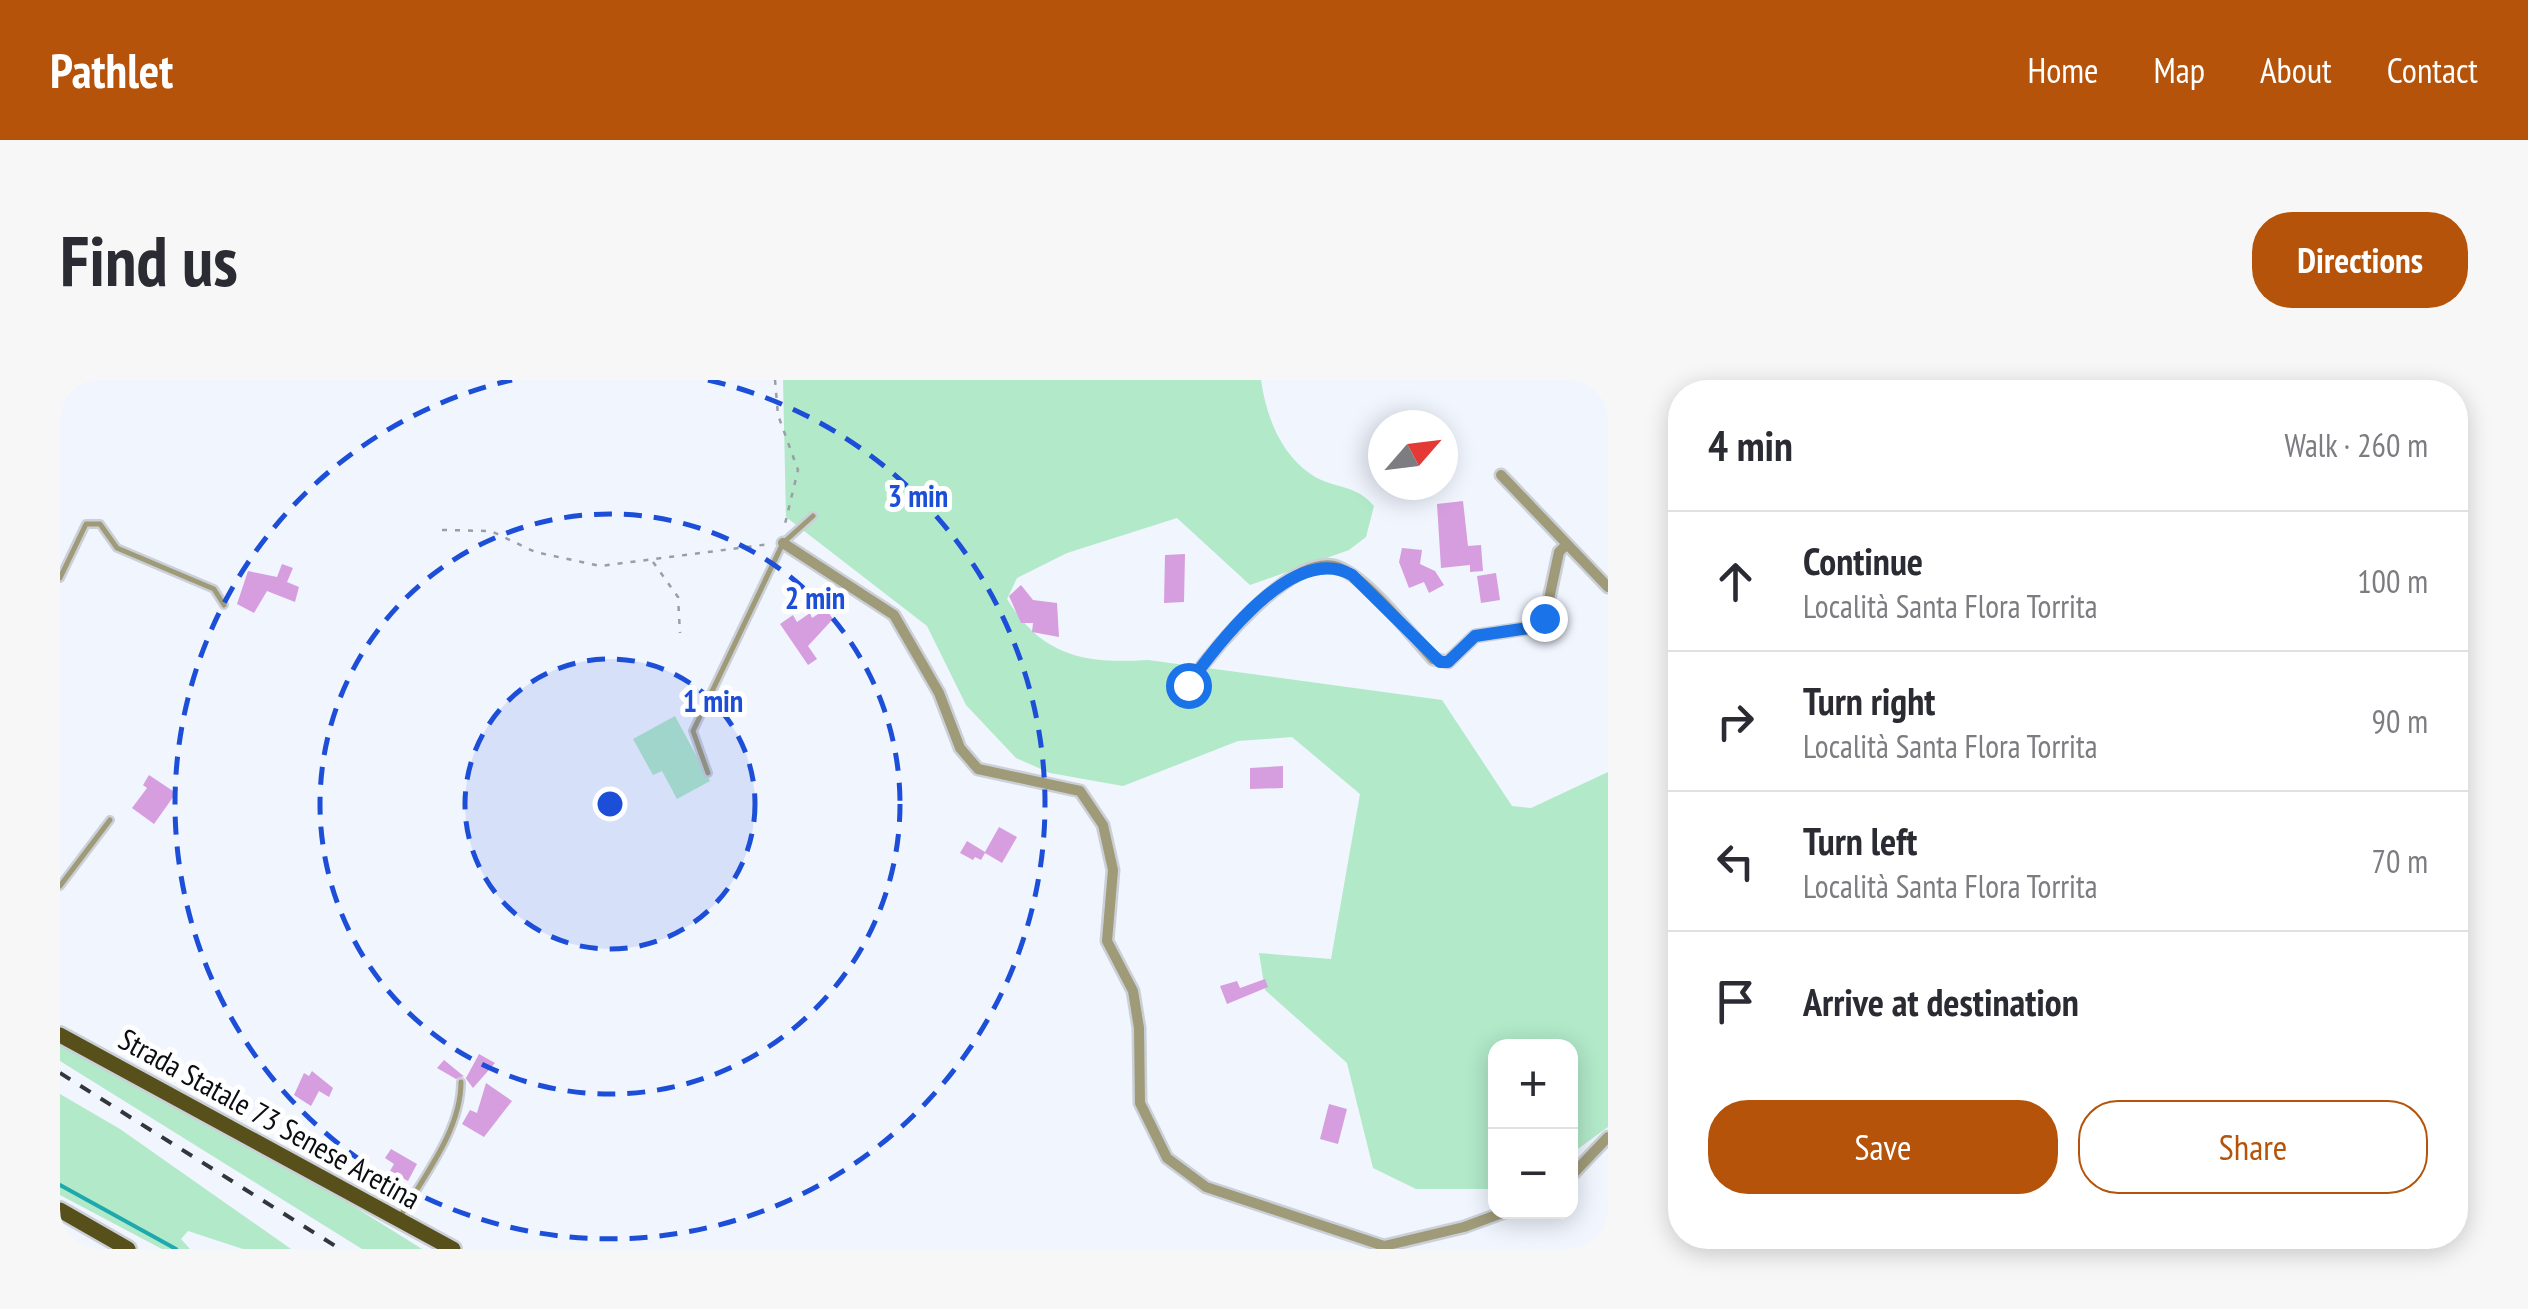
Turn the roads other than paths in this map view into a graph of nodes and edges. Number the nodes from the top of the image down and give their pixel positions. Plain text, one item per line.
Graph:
1 (1502, 475) dead end
2 (813, 516) dead end
3 (783, 542) junction
4 (1567, 544) junction
5 (60, 578) edge
6 (1608, 587) edge
7 (224, 605) dead end
8 (1188, 685) dead end
9 (708, 773) dead end
10 (110, 820) dead end
11 (60, 886) edge
12 (60, 1035) edge
13 (461, 1082) dead end
14 (1608, 1137) edge
15 (1578, 1169) edge
16 (60, 1210) edge
17 (1488, 1218) edge
18 (399, 1220) junction
19 (128, 1249) edge
20 (453, 1249) edge

1 - 4 street
2 - 3 lane
3 - 9 lane
3 - 17 street
4 - 6 street
4 - 8 street
5 - 7 lane
10 - 11 lane
12 - 18 main road, Strada Statale 73 Senese Aretina
13 - 18 lane
14 - 15 street
16 - 19 main road
18 - 20 main road, Strada Statale 73 Senese Aretina

